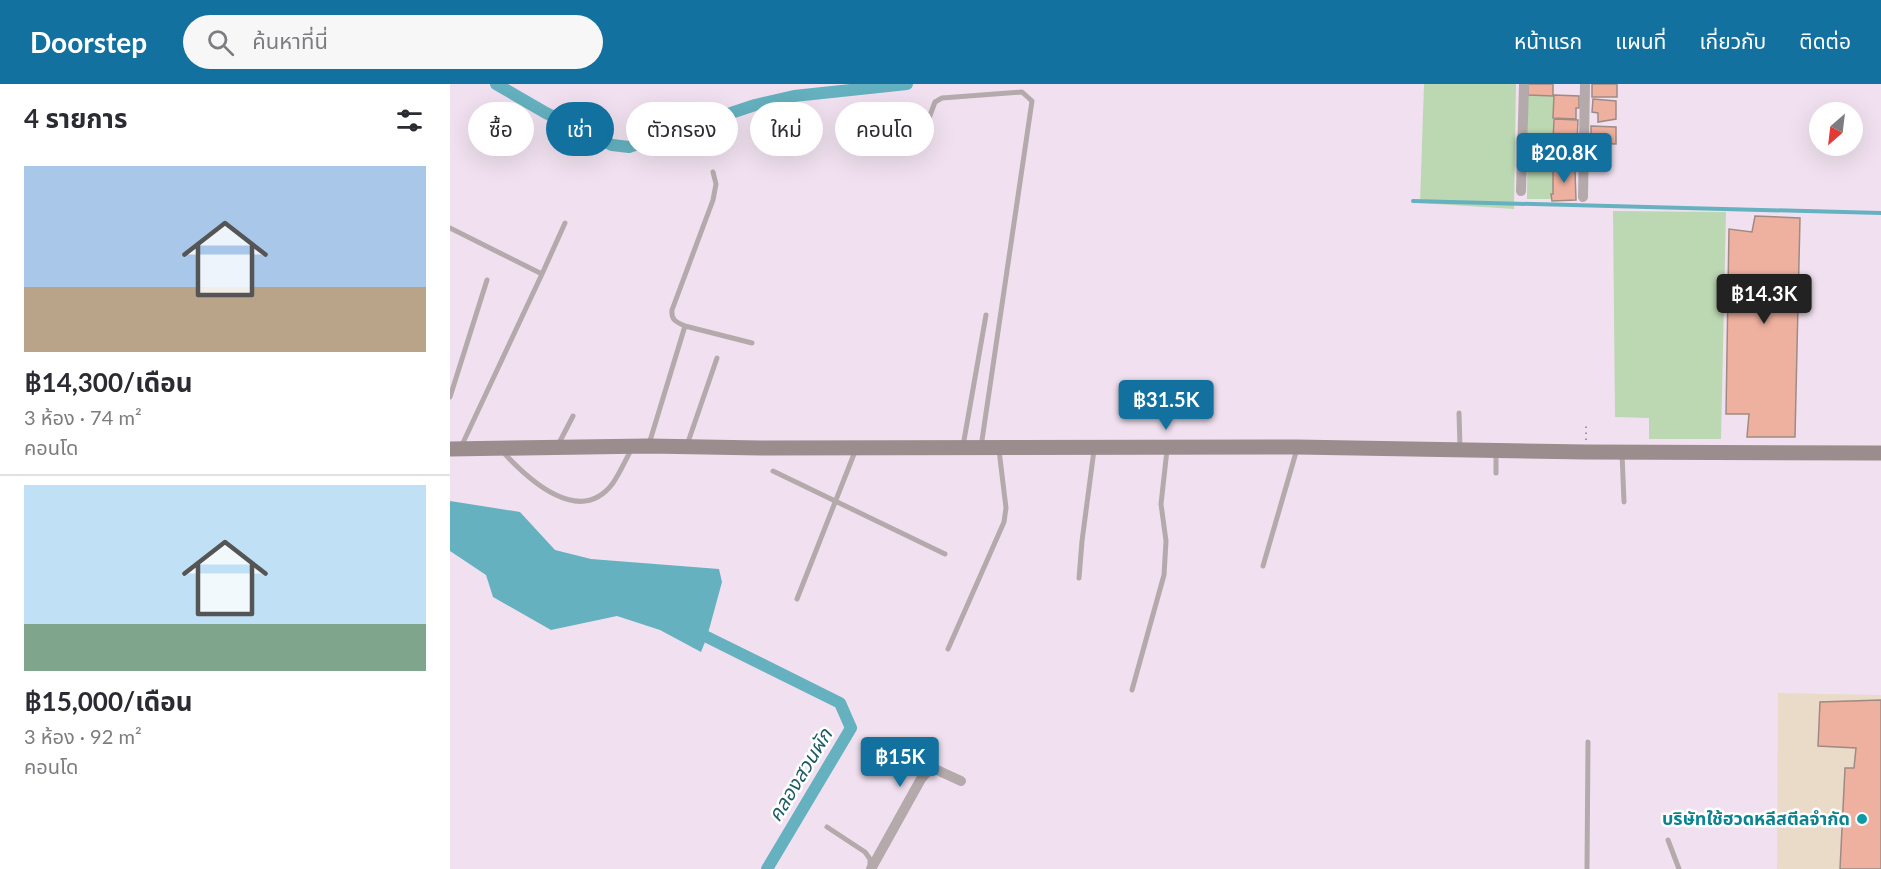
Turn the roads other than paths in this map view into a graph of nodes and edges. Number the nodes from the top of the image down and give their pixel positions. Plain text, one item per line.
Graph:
1 (1524, 84) edge
2 (1585, 84) edge
3 (934, 105) edge
4 (713, 171) dead end
5 (1521, 191) dead end
6 (1583, 197) dead end
7 (565, 223) dead end
8 (450, 228) edge
9 (542, 274) junction
10 (487, 280) dead end
11 (987, 315) dead end
12 (685, 326) junction
13 (752, 343) dead end
14 (717, 358) dead end
15 (450, 397) edge
16 (1459, 412) dead end
17 (573, 416) dead end
18 (633, 446) junction
19 (649, 446) junction
20 (687, 446) junction
21 (558, 447) junction
22 (963, 447) junction
23 (1297, 447) junction
24 (498, 448) junction
25 (857, 448) junction
26 (981, 448) junction
27 (998, 448) junction
28 (1094, 448) junction
29 (1167, 448) junction
30 (455, 449) edge
31 (1461, 449) junction
32 (1496, 450) junction
33 (1622, 452) junction
34 (1881, 453) edge
35 (773, 471) dead end
36 (1496, 473) dead end
37 (836, 501) junction
38 (1624, 502) dead end
39 (945, 554) dead end
40 (1263, 566) dead end
41 (1079, 578) dead end
42 (797, 599) dead end
43 (948, 649) dead end
44 (1132, 690) dead end
45 (1588, 742) dead end
46 (961, 781) dead end
47 (827, 827) dead end
48 (1668, 840) dead end
49 (870, 869) edge
50 (1587, 869) edge
51 (1679, 869) edge

1 - 5 street
2 - 6 street
3 - 26 lane
4 - 12 lane
7 - 9 lane
8 - 9 lane
9 - 30 lane
10 - 15 lane
11 - 22 lane
12 - 13 lane
12 - 19 lane
14 - 20 lane
16 - 31 lane
17 - 21 lane
18 - 19 street
18 - 21 street
18 - 24 lane
19 - 20 street
20 - 25 street
21 - 24 street
22 - 25 street
22 - 26 street
23 - 29 street
23 - 31 street
23 - 40 lane
24 - 30 street
25 - 37 lane
26 - 27 street
27 - 28 street
27 - 43 lane
28 - 29 street
28 - 41 lane
29 - 44 lane
31 - 32 street
32 - 33 street
32 - 36 lane
33 - 34 street
33 - 38 lane
35 - 37 lane
37 - 39 lane
37 - 42 lane
45 - 50 lane
46 - 49 street
47 - 49 lane
48 - 51 lane

